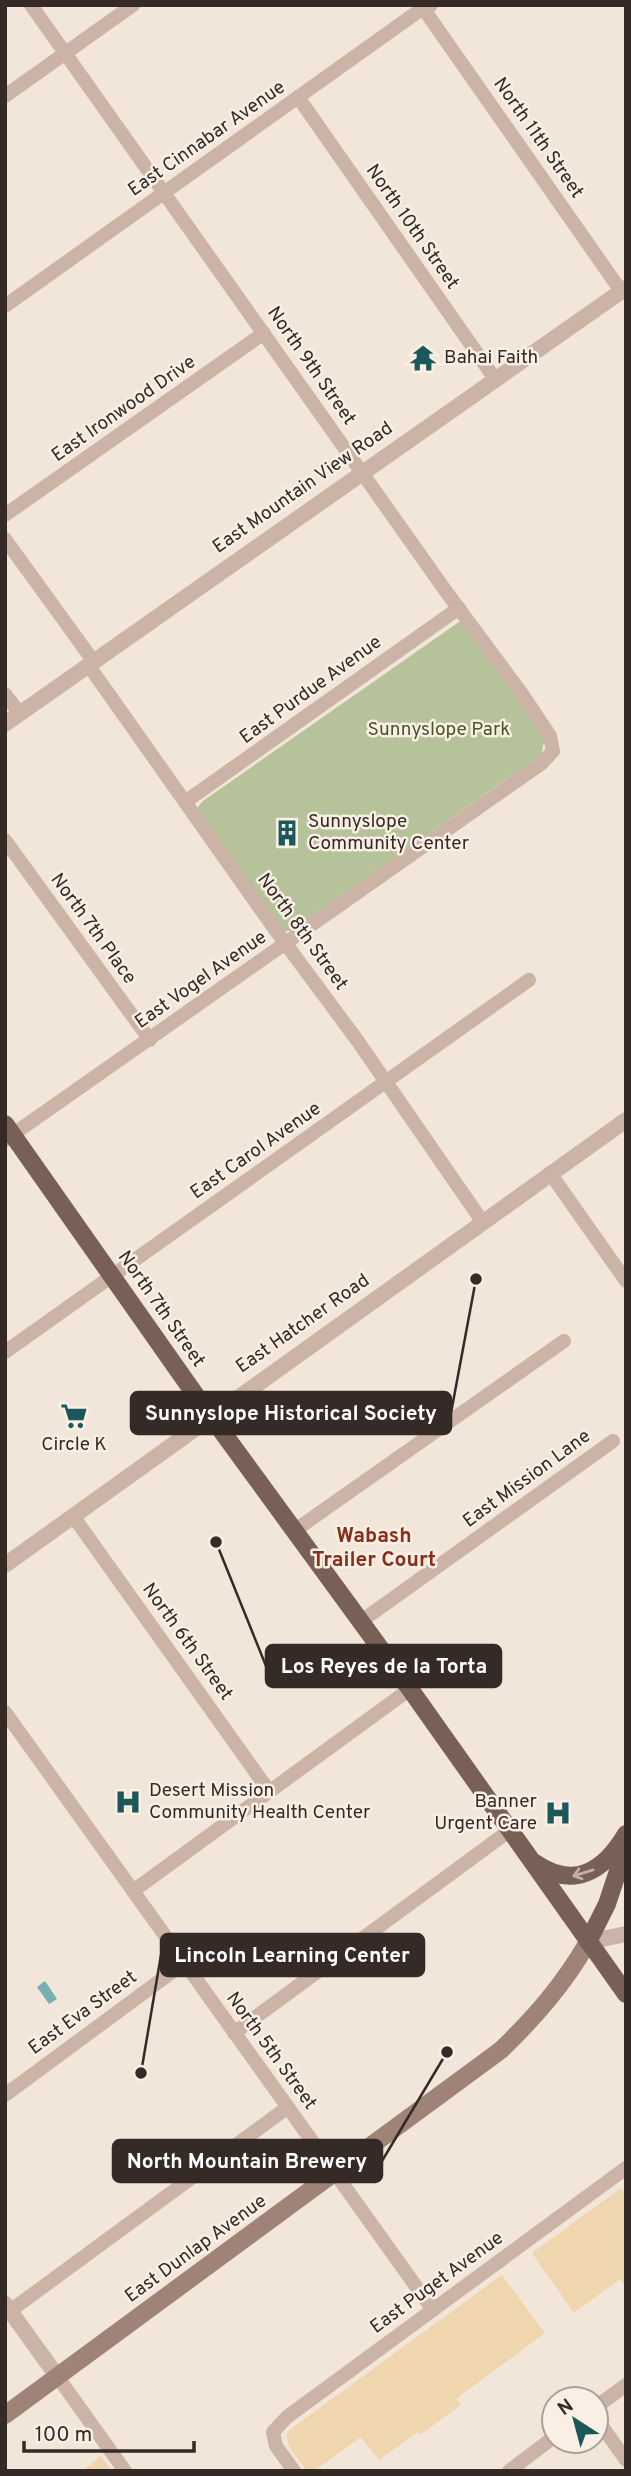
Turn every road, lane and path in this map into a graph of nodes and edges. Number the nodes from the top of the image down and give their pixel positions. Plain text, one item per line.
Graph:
1 (31, 5) edge
2 (133, 5) edge
3 (427, 7) edge
4 (66, 53) junction
5 (5, 96) edge
6 (299, 97) junction
7 (165, 192) junction
8 (624, 289) edge
9 (5, 306) edge
10 (264, 333) junction
11 (495, 379) junction
12 (362, 472) junction
13 (5, 515) edge
14 (5, 539) edge
15 (459, 608) junction
16 (91, 664) junction
17 (5, 694) edge
18 (20, 714) junction
19 (5, 724) edge
20 (553, 751) joint
21 (185, 803) junction
22 (5, 840) edge
23 (286, 943) junction
24 (529, 981) dead end
25 (150, 1040) junction
26 (386, 1082) junction
27 (626, 1120) edge
28 (8, 1133) edge
29 (550, 1173) junction
30 (482, 1221) junction
31 (112, 1276) junction
32 (626, 1280) edge
33 (564, 1341) dead end
34 (5, 1352) edge
35 (211, 1416) junction
36 (613, 1441) dead end
37 (73, 1516) junction
38 (294, 1531) junction
39 (5, 1565) edge
40 (360, 1622) junction
41 (410, 1689) junction
42 (5, 1712) edge
43 (269, 1791) junction
44 (509, 1831) junction
45 (626, 1834) edge
46 (626, 1847) edge
47 (528, 1858) junction
48 (133, 1891) junction
49 (626, 1934) edge
50 (588, 1942) junction
51 (626, 1947) edge
52 (184, 1963) junction
53 (626, 1994) edge
54 (234, 2034) junction
55 (5, 2095) edge
56 (288, 2107) junction
57 (626, 2168) edge
58 (336, 2173) junction
59 (8, 2307) edge
60 (433, 2309) junction
61 (57, 2376) junction
62 (626, 2385) edge
63 (610, 2397) edge
64 (5, 2415) edge
65 (610, 2438) edge
66 (540, 2448) edge
67 (626, 2460) edge
68 (125, 2471) edge
69 (294, 2471) edge
70 (509, 2471) edge

1 - 4 street, North 9th Street
2 - 4 street
3 - 6 street, East Cinnabar Avenue
3 - 8 street, North 11th Street
4 - 5 street
4 - 7 street, North 9th Street
6 - 7 street, East Cinnabar Avenue
6 - 11 street, North 10th Street
7 - 9 street, East Cinnabar Avenue
7 - 10 street, North 9th Street
8 - 11 street, East Mountain View Road
10 - 12 street, North 9th Street
10 - 13 street, East Ironwood Drive
11 - 12 street, East Mountain View Road
12 - 15 street, North 9th Street
12 - 16 street, East Mountain View Road
14 - 16 street, North 8th Street
15 - 20 street, North 9th Street
15 - 21 street, East Purdue Avenue
16 - 18 street, East Mountain View Road
16 - 21 street, North 8th Street
17 - 18 street
18 - 19 street, East Mountain View Road
20 - 23 street, East Vogel Avenue
21 - 23 street, North 8th Street
22 - 25 street, North 7th Place
23 - 25 street, East Vogel Avenue
23 - 26 street, North 8th Street
24 - 26 street, East Carol Avenue
25 - 28 street, East Vogel Avenue
26 - 30 street, North 8th Street
26 - 31 street, East Carol Avenue
27 - 29 street, East Hatcher Road
28 - 31 main road, North 7th Street
29 - 30 street, East Hatcher Road
29 - 32 street
30 - 35 street, East Hatcher Road
31 - 34 street, East Carol Avenue
31 - 35 main road, North 7th Street
33 - 38 street
35 - 37 street, East Hatcher Road
35 - 38 main road, North 7th Street
36 - 40 street, East Mission Lane
37 - 39 street, East Hatcher Road
37 - 43 street, North 6th Street
38 - 40 main road, North 7th Street
40 - 41 main road, North 7th Street
41 - 43 street
41 - 44 main road, North 7th Street
42 - 48 street, North 5th Street
43 - 48 street
44 - 47 main road, North 7th Street
44 - 54 street
45 -> 47 main road
46 - 50 main road
47 - 50 main road, North 7th Street
48 - 52 street, North 5th Street
49 - 50 street
50 - 51 street
50 - 53 main road, North 7th Street
50 - 58 main road, East Dunlap Avenue
52 - 54 street, North 5th Street
52 - 55 street, East Eva Street
54 - 56 street, North 5th Street
56 - 58 street, North 5th Street
56 - 59 street
57 - 60 street, East Puget Avenue
58 - 60 street, North 5th Street
58 - 61 main road, East Dunlap Avenue
59 - 61 street
60 - 69 street, East Puget Avenue
61 - 64 main road, East Dunlap Avenue
61 - 68 street
62 - 63 street
65 - 67 street
66 - 70 street

